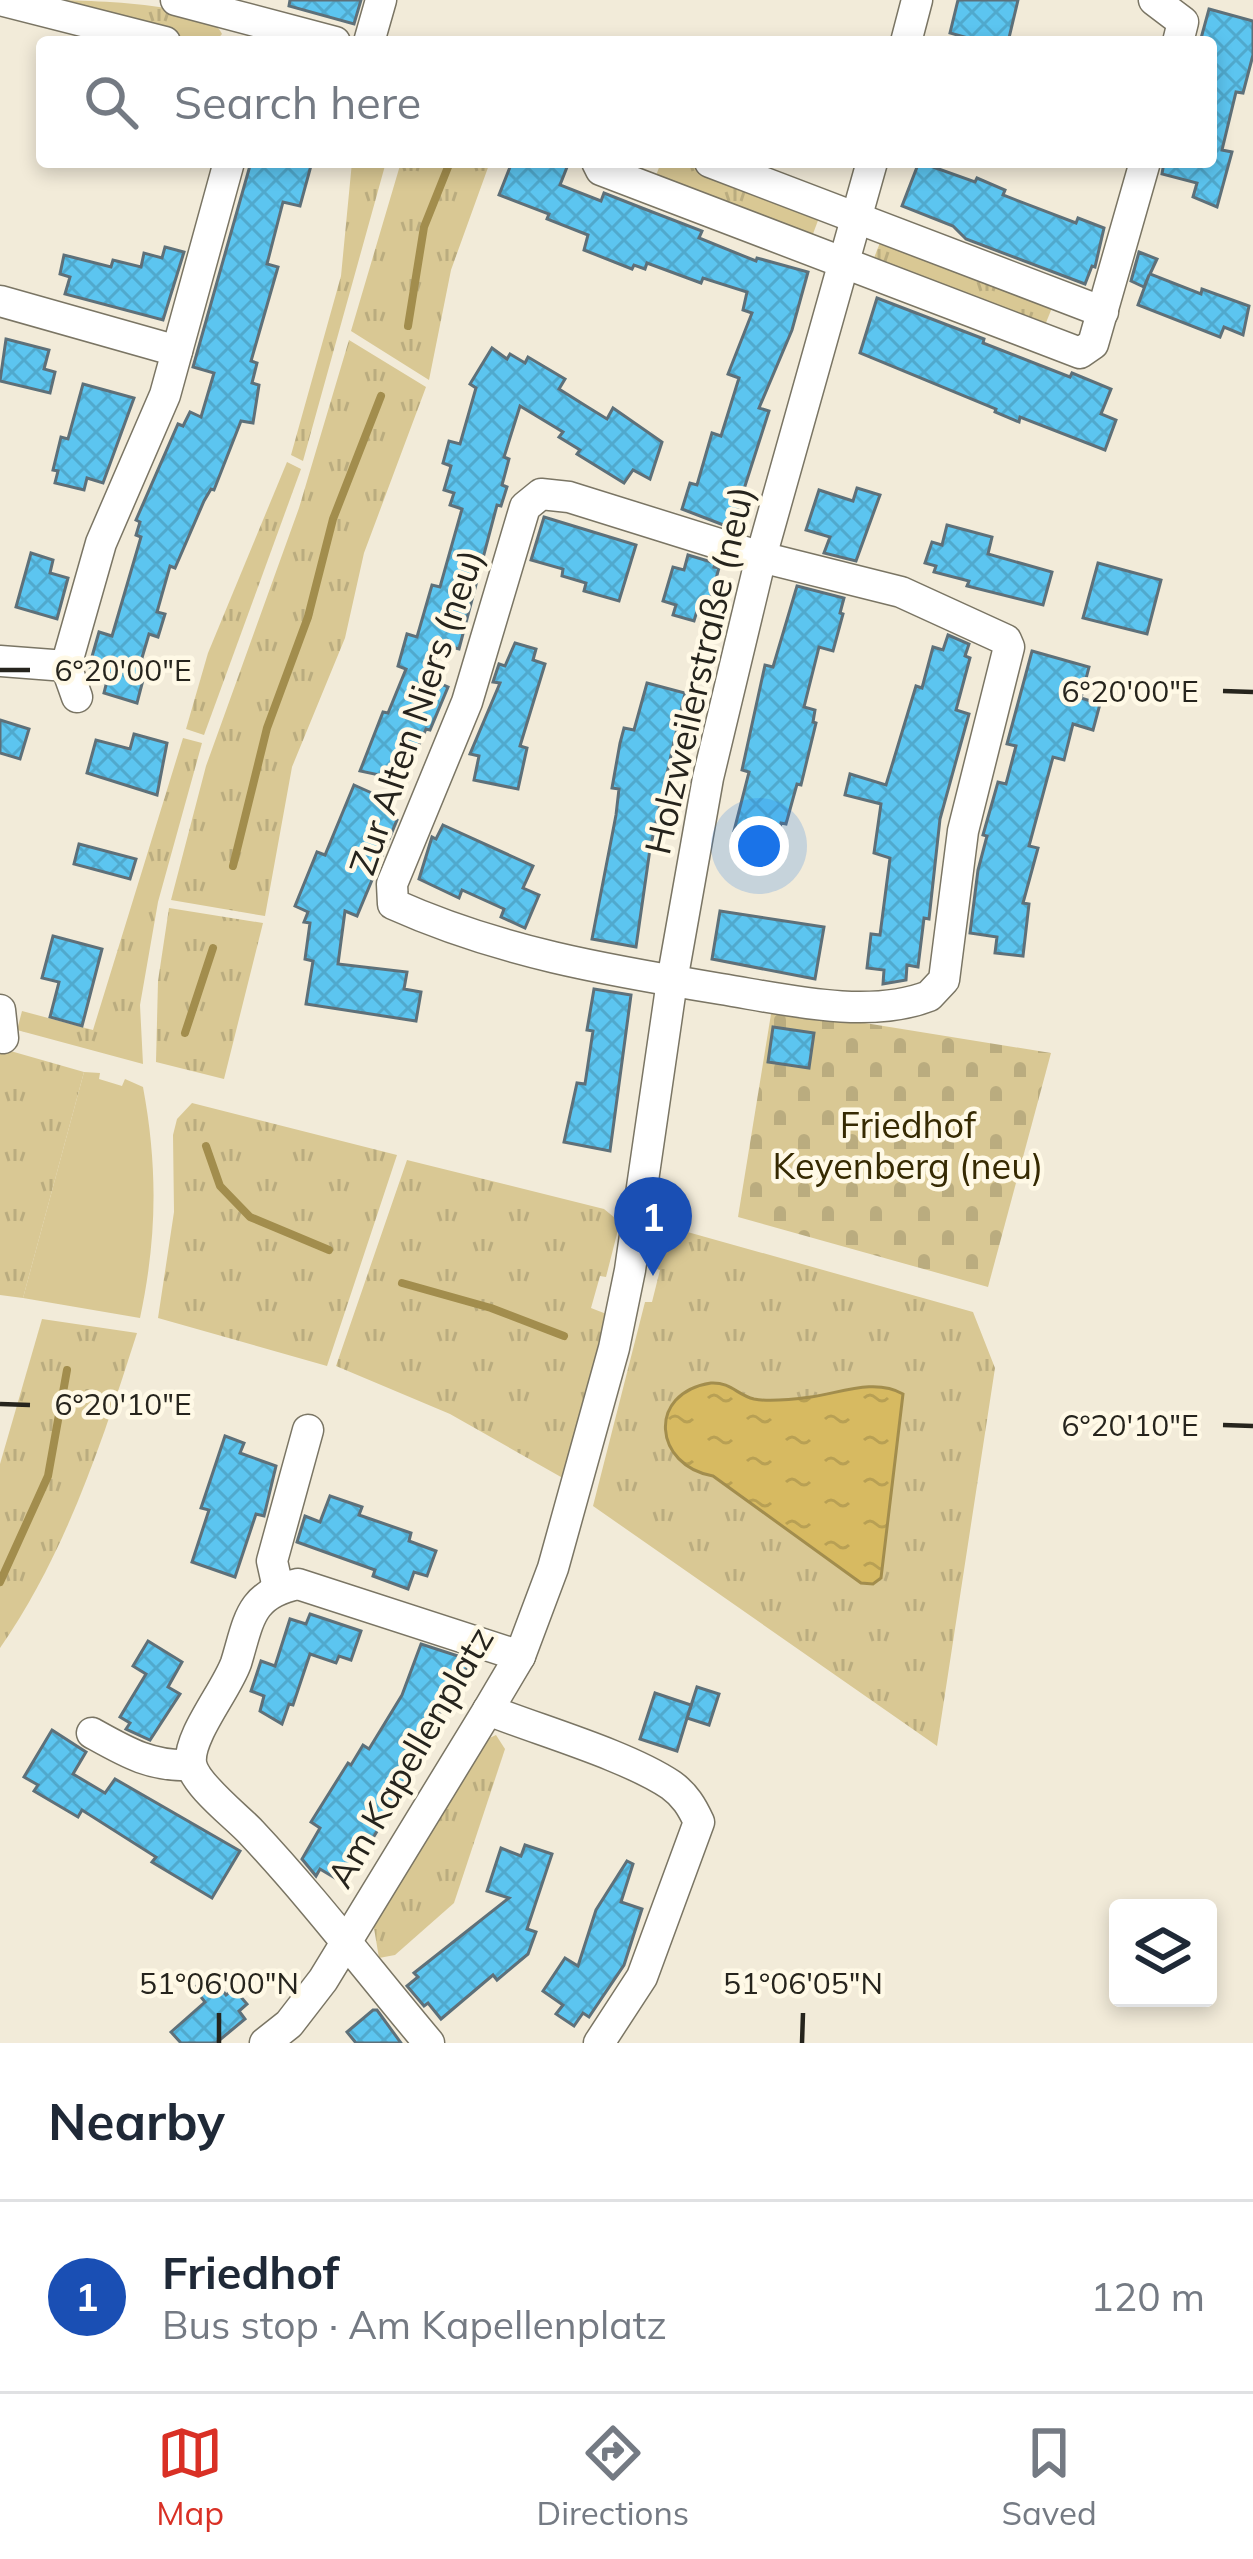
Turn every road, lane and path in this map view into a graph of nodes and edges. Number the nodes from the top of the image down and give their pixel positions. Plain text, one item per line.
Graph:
1 (0, 0) edge
2 (176, 0) edge
3 (381, 0) edge
4 (917, 0) edge
5 (1154, 0) edge
6 (255, 32) edge
7 (142, 36) edge
8 (287, 36) edge
9 (371, 36) edge
10 (908, 36) edge
11 (1180, 36) edge
12 (227, 168) edge
13 (601, 168) edge
14 (726, 168) edge
15 (870, 168) edge
16 (1142, 168) edge
17 (857, 218) junction
18 (844, 263) junction
19 (0, 301) edge
20 (1103, 312) junction
21 (178, 351) junction
22 (761, 556) junction
23 (0, 661) edge
24 (66, 666) junction
25 (77, 698) dead end
26 (673, 981) junction
27 (641, 1204) joint
28 (308, 1430) dead end
29 (278, 1588) junction
30 (520, 1656) junction
31 (488, 1710) junction
32 (92, 1733) dead end
33 (191, 1765) junction
34 (346, 1943) junction
35 (266, 2043) edge
36 (429, 2043) edge
37 (599, 2043) edge

1 - 7 street
2 - 6 street
3 - 9 street
4 - 10 street
5 - 11 street
6 - 8 street
12 - 21 street
13 - 18 street
14 - 17 street
15 - 17 street, Holzweilerstraße (neu)
16 - 20 street
17 - 18 street, Holzweilerstraße (neu)
17 - 20 street
18 - 20 street
18 - 22 street, Holzweilerstraße (neu)
19 - 21 street
21 - 24 street
22 - 26 street, Holzweilerstraße (neu)
22 - 26 street
22 - 26 street, Zur Alten Niers (neu)
23 - 24 street
24 - 25 street
26 - 27 street, Holzweilerstraße (neu)
27 - 30 street, Am Kapellenplatz
28 - 29 street
29 - 30 street
29 - 33 street
30 - 31 street, Am Kapellenplatz
31 - 34 street, Am Kapellenplatz
31 - 37 street
32 - 33 street
33 - 34 street
34 - 35 street, Am Kapellenplatz
34 - 36 street

